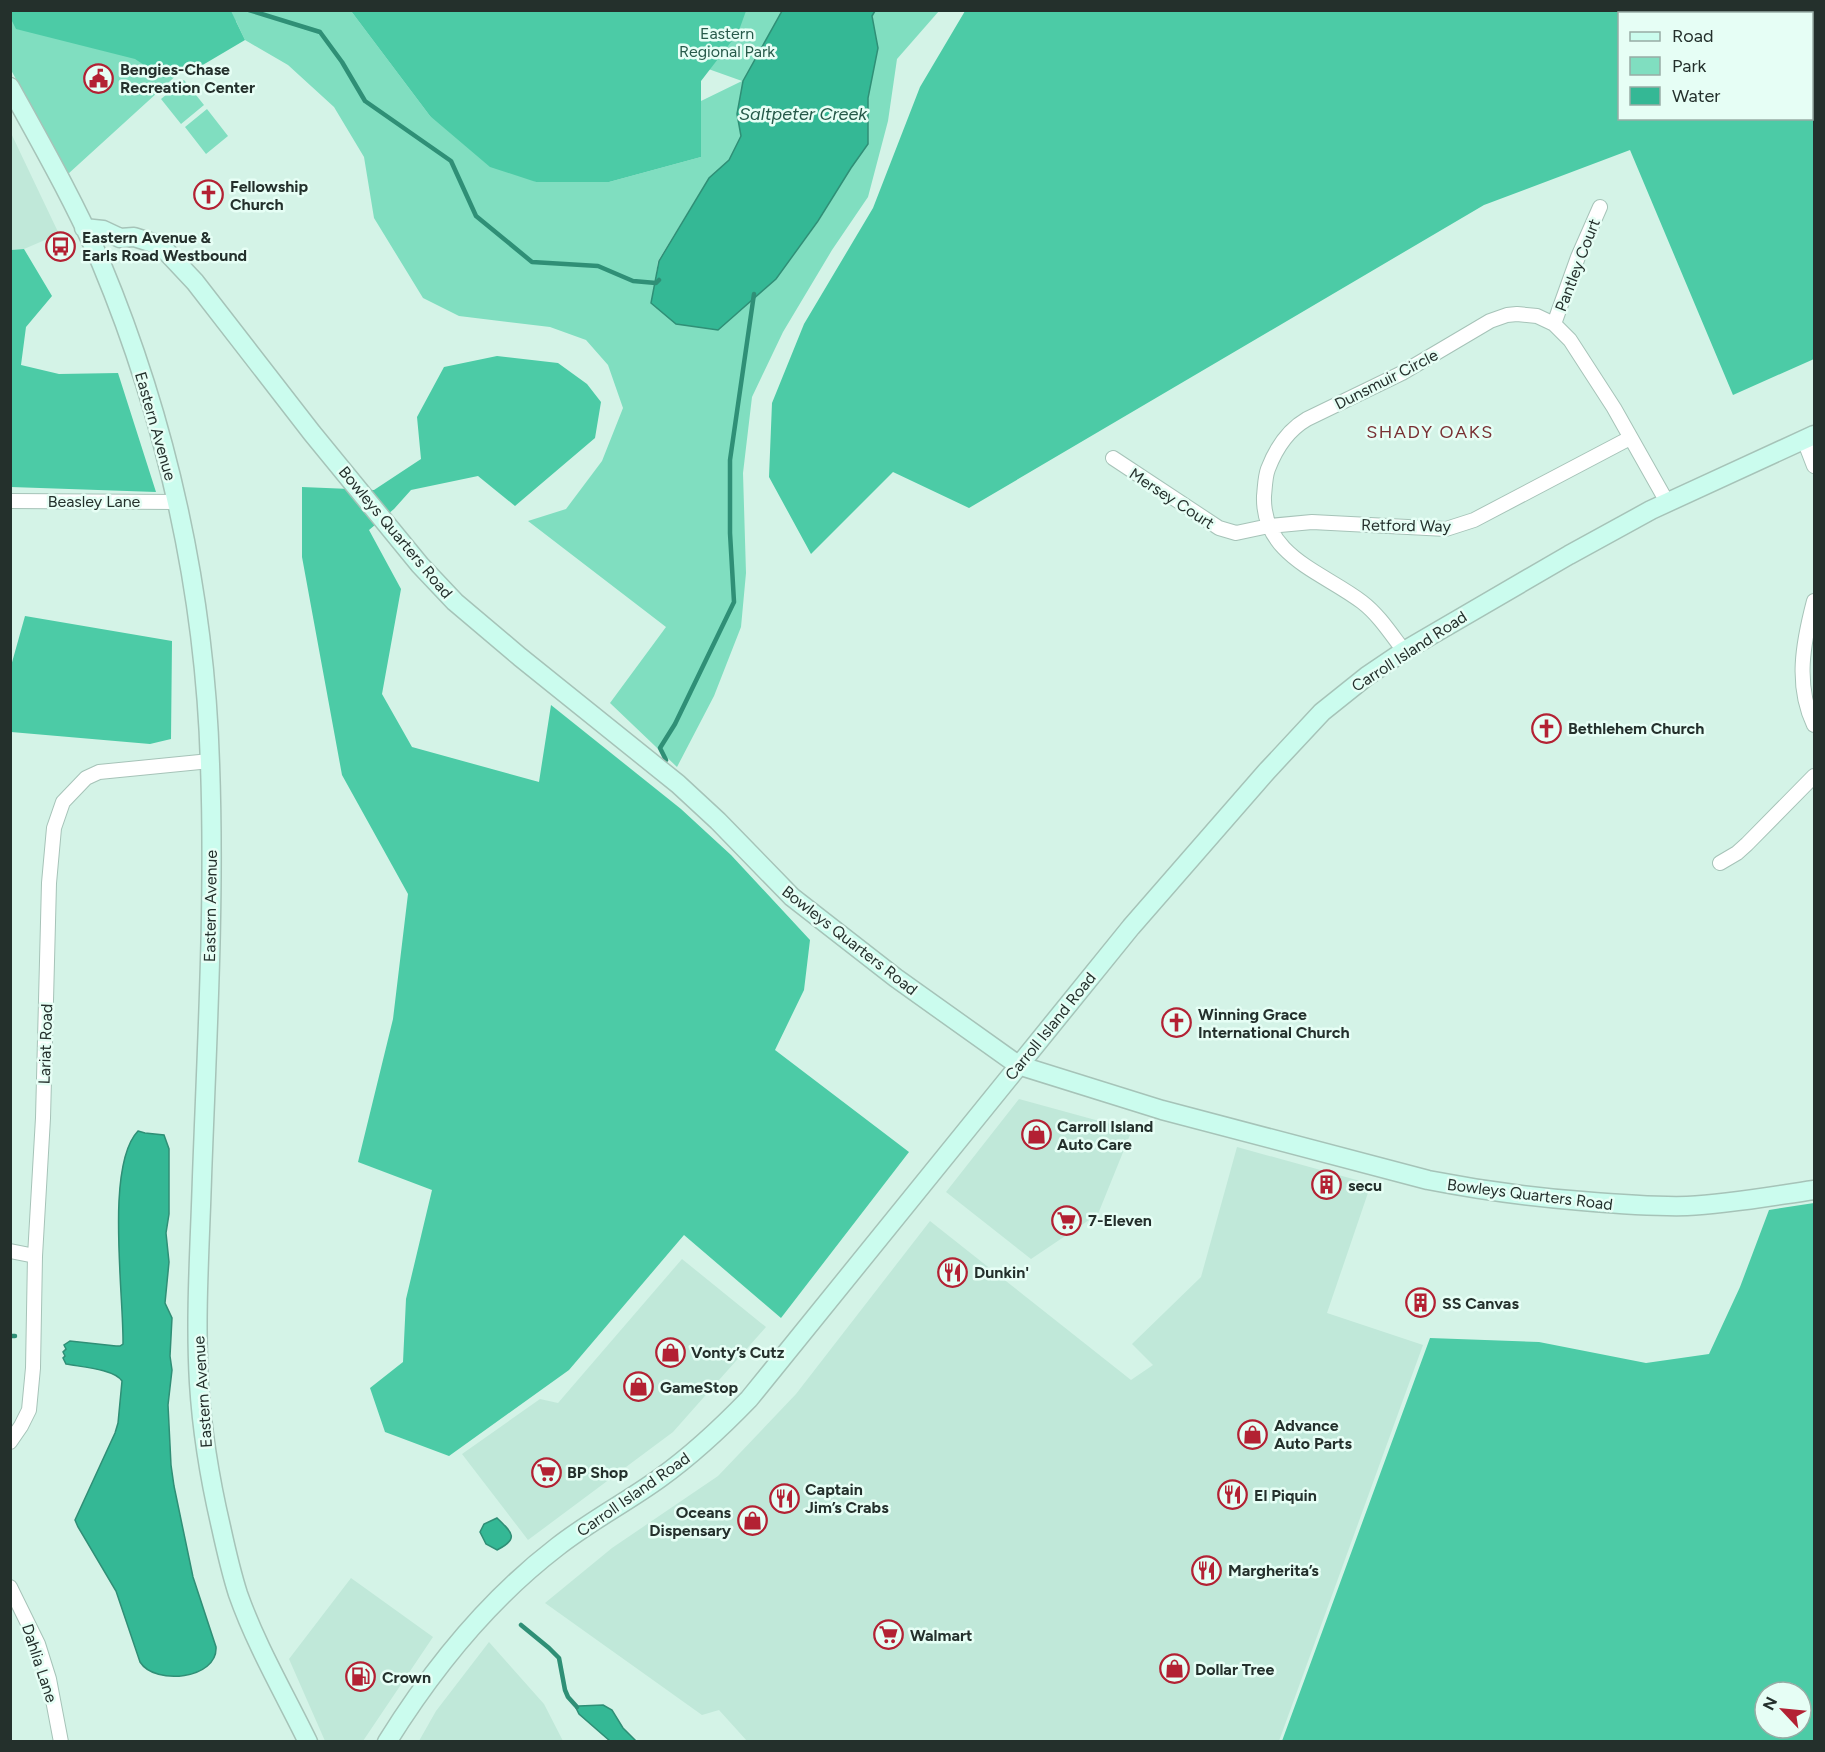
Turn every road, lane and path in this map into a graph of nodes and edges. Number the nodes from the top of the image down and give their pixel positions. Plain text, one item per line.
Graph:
1 (10, 87) edge
2 (1600, 207) dead end
3 (84, 228) junction
4 (120, 238) junction
5 (99, 259) junction
6 (1554, 324) junction
7 (1809, 437) edge
8 (1630, 438) junction
9 (1113, 458) dead end
10 (1815, 466) edge
11 (10, 501) edge
12 (177, 502) junction
13 (1667, 502) junction
14 (1269, 526) junction
15 (1815, 601) edge
16 (1404, 651) junction
17 (1815, 725) edge
18 (210, 761) junction
19 (1815, 776) edge
20 (1720, 862) dead end
21 (1018, 1065) junction
22 (1815, 1190) edge
23 (10, 1251) edge
24 (35, 1256) junction
25 (10, 1442) edge
26 (10, 1587) edge
27 (61, 1742) edge
28 (308, 1742) edge
29 (387, 1742) edge

1 - 3 street, Eastern Avenue
2 - 6 street, Pantley Court
3 - 4 street, Bowleys Quarters Road
3 - 5 street, Eastern Avenue
4 - 5 street
4 - 21 street, Bowleys Quarters Road
5 - 12 street, Eastern Avenue
6 - 8 street, Dunsmuir Circle
6 - 14 street, Dunsmuir Circle
7 - 10 street
7 - 13 street, Carroll Island Road
8 - 13 street, Dunsmuir Circle
8 - 14 street, Retford Way
9 - 14 street, Mersey Court
11 - 12 street, Beasley Lane
12 - 18 street, Eastern Avenue
13 - 16 street, Carroll Island Road
14 - 16 street, Dunsmuir Circle
15 - 17 street
16 - 21 street, Carroll Island Road
18 - 24 street, Lariat Road
18 - 28 street, Eastern Avenue
19 - 20 street
21 - 22 street, Bowleys Quarters Road
21 - 29 street, Carroll Island Road
23 - 24 street
24 - 25 street, Lariat Road
26 - 27 street, Dahlia Lane

